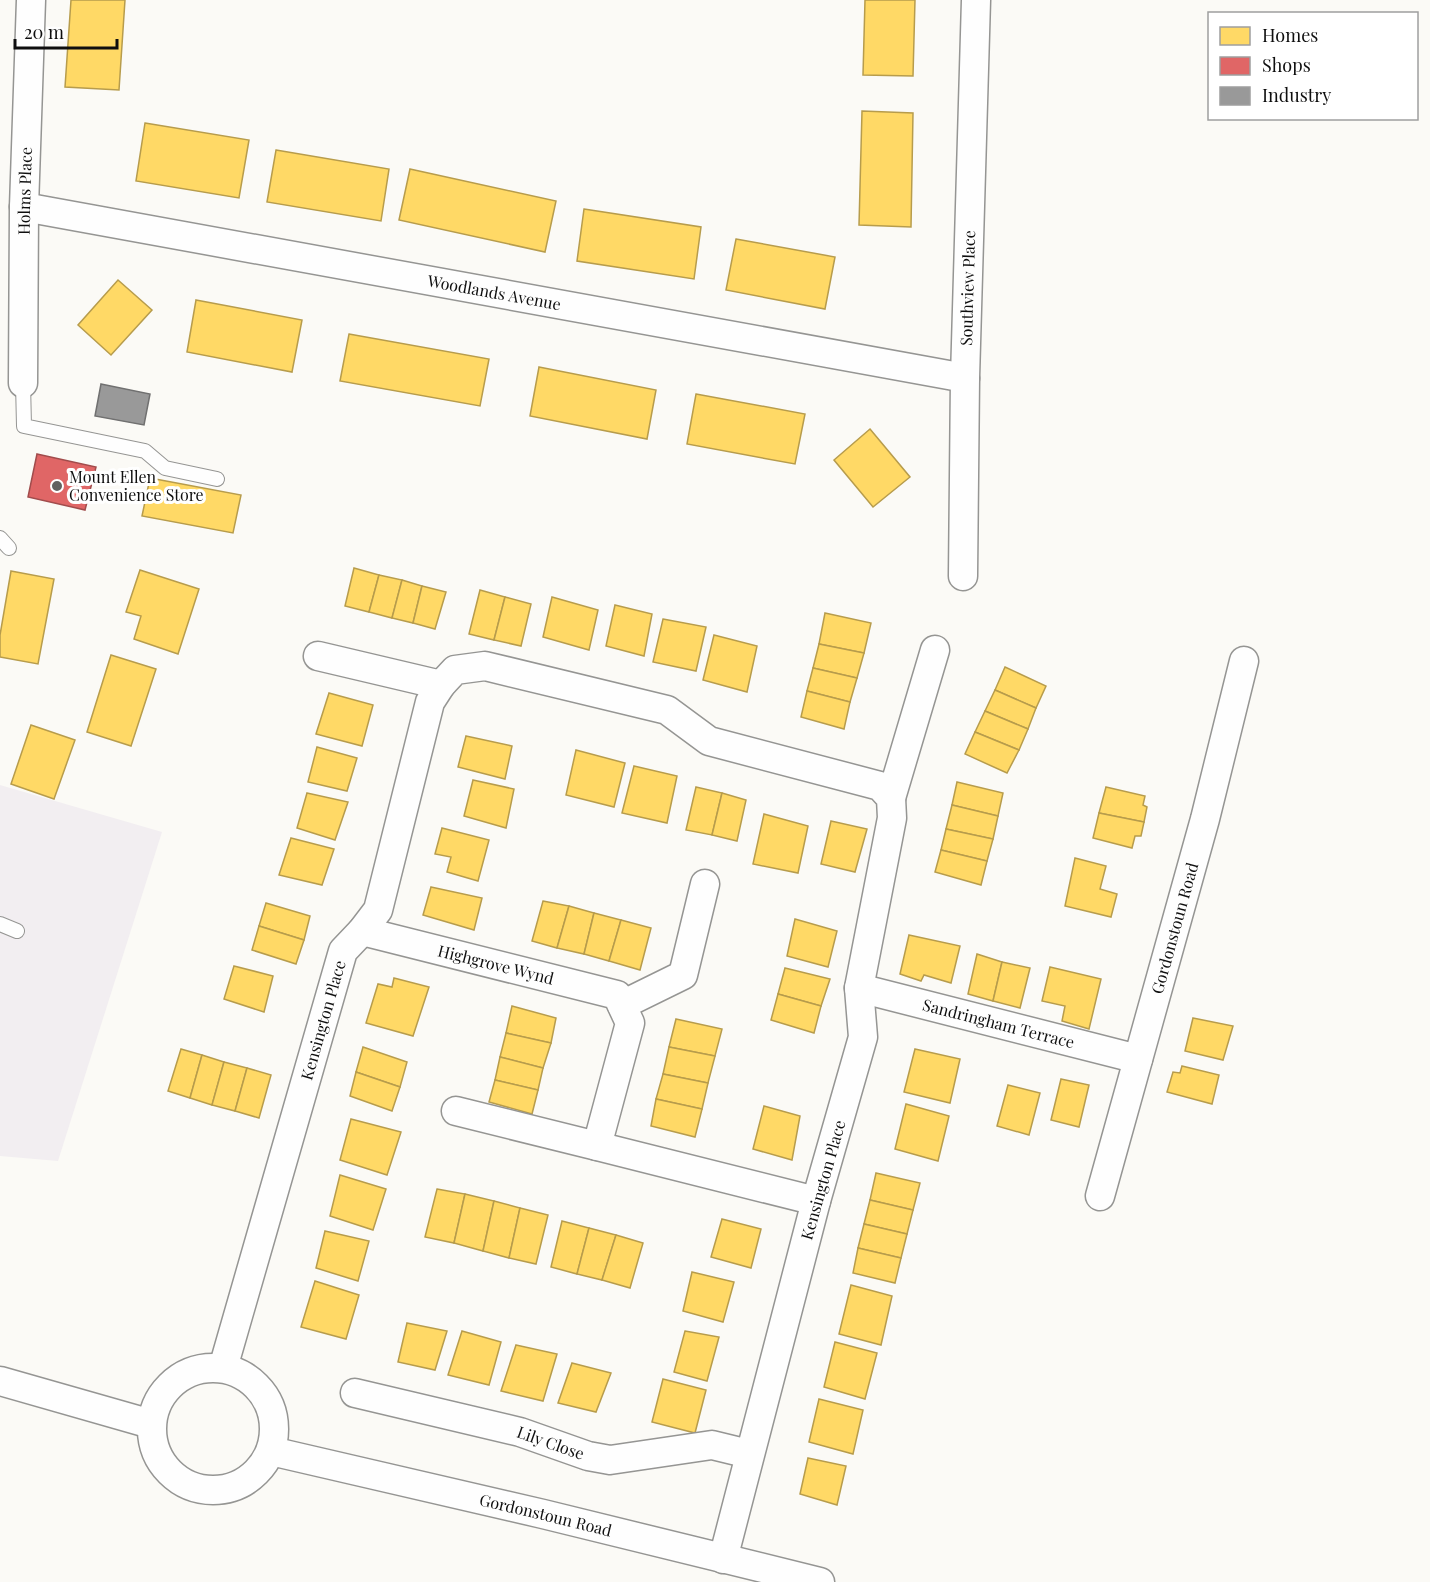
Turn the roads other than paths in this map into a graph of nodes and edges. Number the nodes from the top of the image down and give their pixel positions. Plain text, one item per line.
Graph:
1 (31, 0) edge
2 (976, 0) edge
3 (24, 207) junction
4 (965, 378) junction
5 (23, 383) joint
6 (217, 479) dead end
7 (963, 576) dead end
8 (935, 650) dead end
9 (318, 656) dead end
10 (1244, 662) dead end
11 (441, 684) junction
12 (891, 798) junction
13 (705, 884) dead end
14 (0, 924) edge
15 (16, 931) dead end
16 (362, 931) junction
17 (859, 988) junction
18 (622, 1005) junction
19 (1138, 1059) junction
20 (456, 1111) dead end
21 (597, 1146) junction
22 (1100, 1196) dead end
23 (816, 1201) junction
24 (223, 1368) junction
25 (0, 1382) edge
26 (355, 1393) dead end
27 (151, 1424) junction
28 (271, 1451) junction
29 (749, 1454) junction
30 (723, 1559) junction
31 (820, 1582) edge

1 - 3 street, Holms Place
2 - 4 street, Southview Place
3 - 4 street, Woodlands Avenue
3 - 5 street, Holms Place
4 - 7 street, Southview Place
5 - 6 lane
8 - 12 street, Kensington Place
9 - 11 street
10 - 19 street, Gordonstoun Road
11 - 12 street
11 - 16 street, Kensington Place
12 - 17 street, Kensington Place
13 - 18 street
14 - 15 lane
16 - 18 street, Highgrove Wynd
16 - 24 street, Kensington Place
17 - 19 street, Sandringham Terrace
17 - 23 street, Kensington Place
18 - 21 street
19 - 22 street, Gordonstoun Road
20 - 21 street
21 - 23 street
23 - 29 street, Kensington Place
24 - 27 street
24 - 28 street
25 - 27 street
26 - 29 street, Lily Close
27 - 28 street
28 - 30 street, Gordonstoun Road
29 - 30 street, Kensington Place
30 - 31 street, Gordonstoun Road

